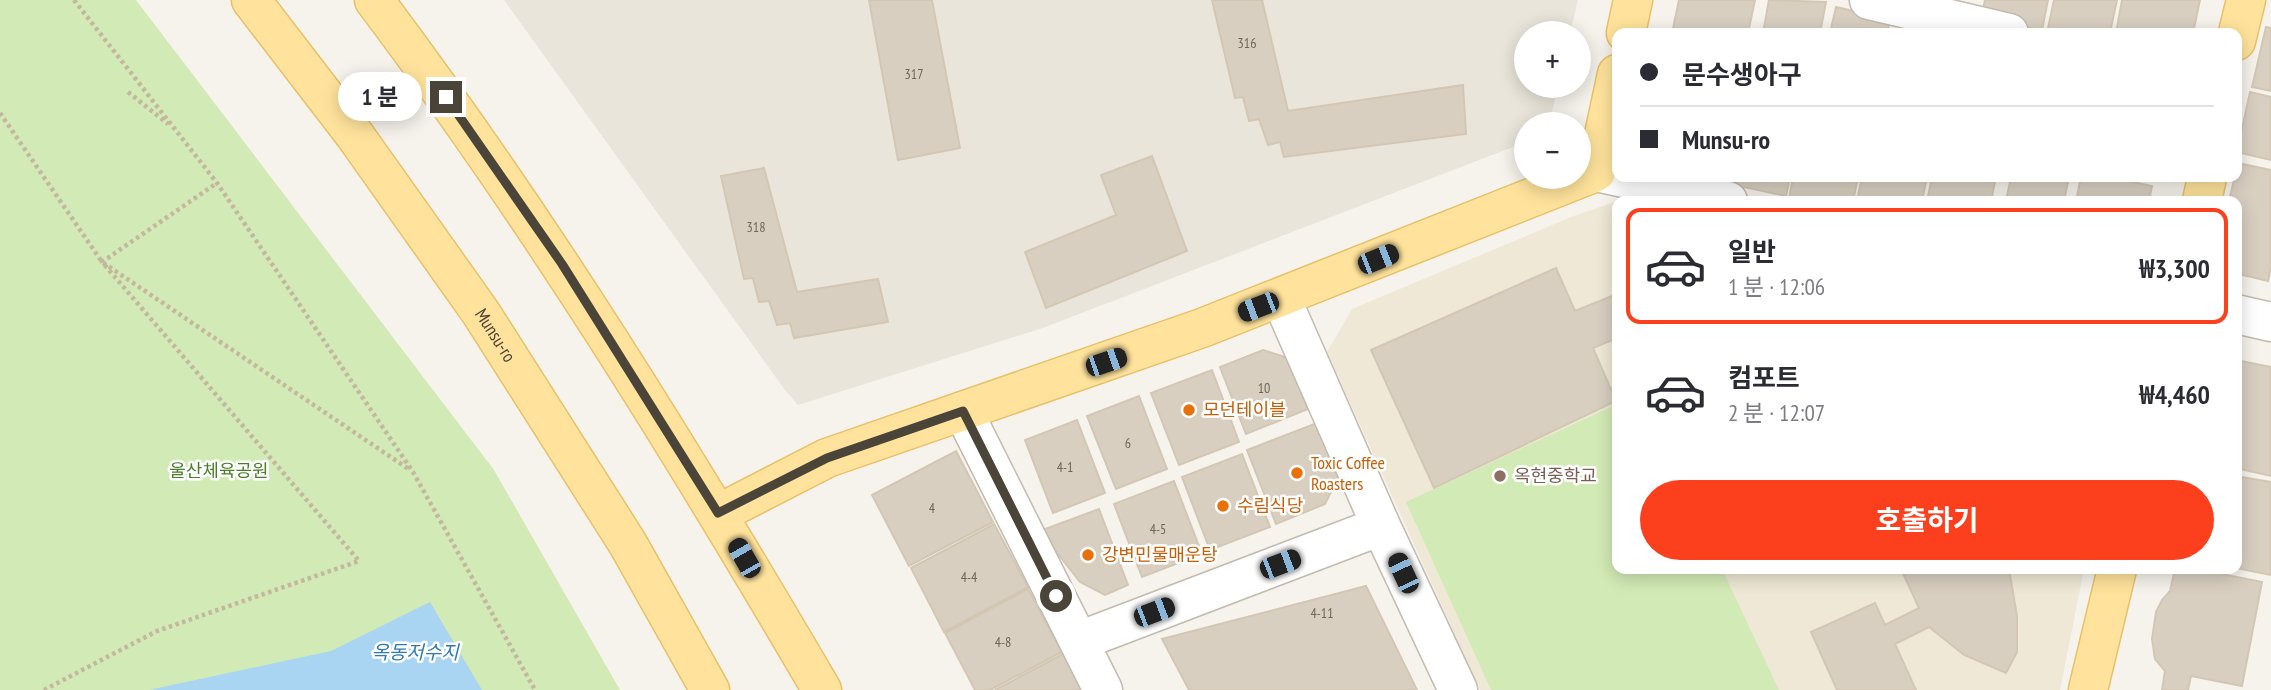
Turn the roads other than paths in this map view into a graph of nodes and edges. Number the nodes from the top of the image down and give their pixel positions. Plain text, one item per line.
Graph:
1 (251, 0) edge
2 (374, 0) edge
3 (1633, 0) edge
4 (1869, 0) edge
5 (2246, 0) edge
6 (1627, 28) edge
7 (1988, 28) edge
8 (2239, 28) edge
9 (1612, 97) edge
10 (1596, 172) junction
11 (1612, 176) edge
12 (1642, 182) edge
13 (1705, 196) edge
14 (1281, 298) junction
15 (2242, 315) edge
16 (2271, 322) edge
17 (963, 411) junction
18 (718, 513) junction
19 (1381, 526) junction
20 (2116, 574) edge
21 (1079, 642) junction
22 (710, 690) edge
23 (822, 690) edge
24 (1103, 690) edge
25 (1458, 690) edge
26 (2088, 690) edge

1 - 22 main road, Munsu-ro
2 - 18 main road
3 - 6 main road
4 - 7 street
5 - 8 main road
9 - 10 main road
10 - 11 street
10 - 14 main road
12 - 13 street
14 - 17 main road
14 - 19 street
15 - 16 street
17 - 18 main road
17 - 21 street
18 - 23 main road
19 - 21 street
19 - 25 street
20 - 26 main road
21 - 24 street

